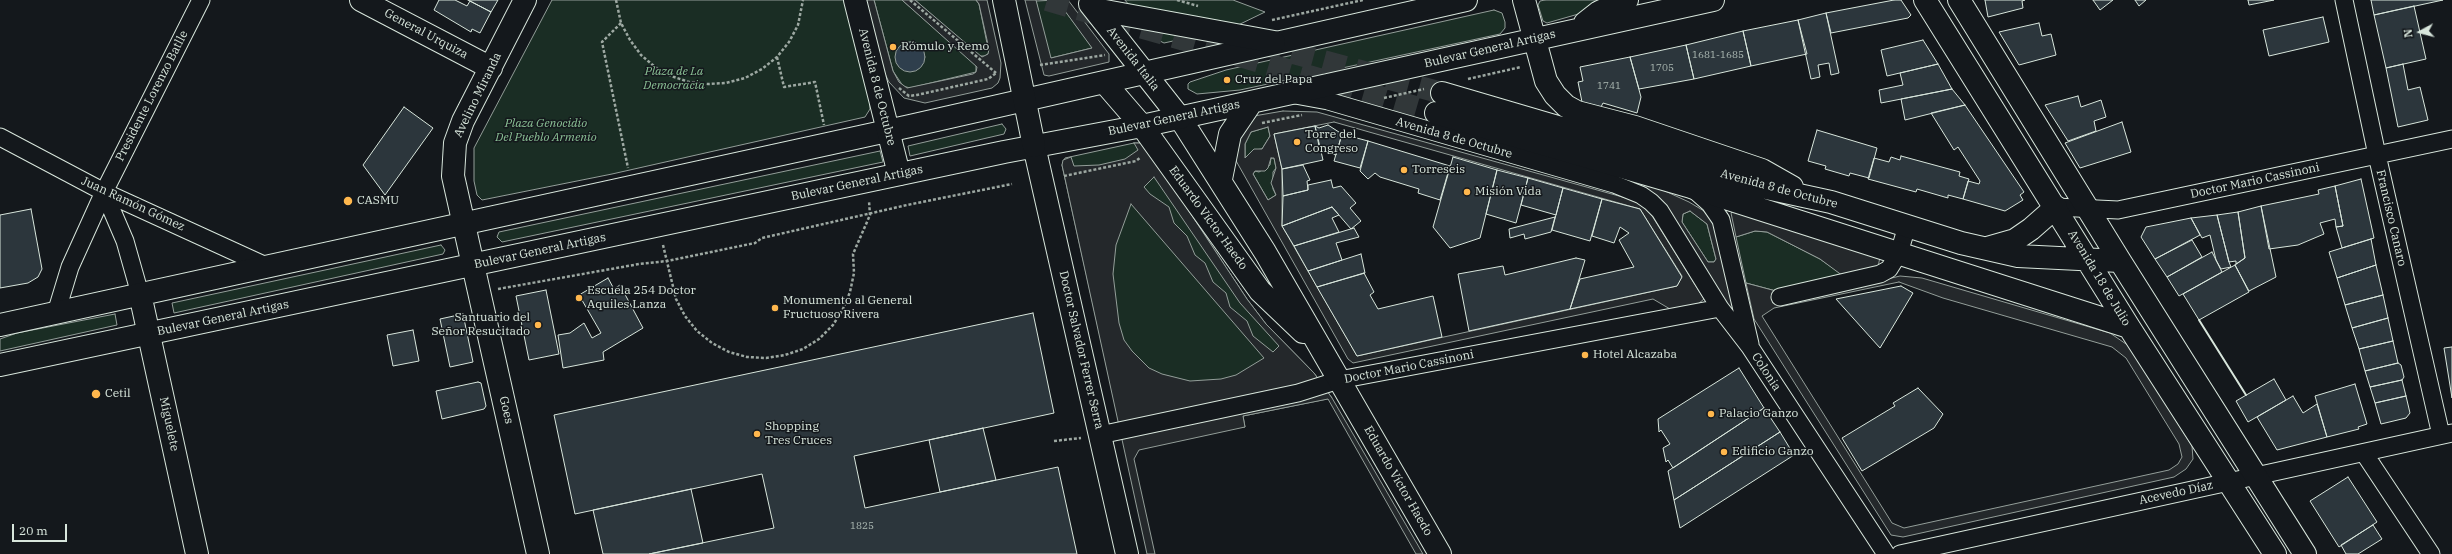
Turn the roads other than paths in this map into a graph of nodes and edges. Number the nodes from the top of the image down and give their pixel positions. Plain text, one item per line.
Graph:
1 (201, 0) edge
2 (361, 0) edge
3 (525, 0) edge
4 (855, 0) edge
5 (1004, 0) edge
6 (1466, 0) edge
7 (1524, 0) edge
8 (1627, 0) edge
9 (1713, 0) edge
10 (1925, 0) edge
11 (1959, 0) edge
12 (2344, 0) edge
13 (1091, 5) edge
14 (1578, 29) junction
15 (1271, 32) junction
16 (1535, 40) junction
17 (490, 68) junction
18 (1144, 73) junction
19 (1104, 82) junction
20 (1288, 93) junction
21 (1024, 99) junction
22 (1251, 103) junction
23 (1180, 118) junction
24 (1142, 126) junction
25 (889, 131) junction
26 (0, 138) edge
27 (2452, 139) edge
28 (1034, 146) junction
29 (2377, 155) junction
30 (899, 174) junction
31 (1221, 179) junction
32 (1691, 187) junction
33 (104, 192) junction
34 (1641, 195) joint
35 (1806, 195) junction
36 (2056, 207) junction
37 (2088, 209) junction
38 (464, 224) junction
39 (1907, 226) junction
40 (1986, 249) junction
41 (1899, 253) junction
42 (2088, 259) junction
43 (2120, 261) junction
44 (473, 266) junction
45 (268, 267) junction
46 (140, 294) junction
47 (1780, 297) dead end
48 (1720, 308) junction
49 (56, 314) junction
50 (0, 325) edge
51 (2130, 327) junction
52 (149, 334) junction
53 (1319, 346) junction
54 (1750, 347) junction
55 (0, 365) edge
56 (1339, 380) junction
57 (2446, 434) edge
58 (1100, 435) junction
59 (2364, 453) junction
60 (2256, 476) junction
61 (2230, 482) junction
62 (533, 553) edge
63 (197, 554) edge
64 (1127, 554) edge
65 (1440, 554) edge
66 (1886, 554) edge
67 (1900, 554) edge
68 (2275, 554) edge
69 (2305, 554) edge
70 (2431, 554) edge

1 - 33 street, Presidente Lorenzo Batlle
2 - 17 main road, General Urquiza
3 - 17 main road, Avelino Miranda
4 - 25 main road, Avenida 8 de Octubre
5 - 21 main road
6 - 15 main road
7 - 16 main road
8 - 14 main road
9 - 14 main road, Bulevar General Artigas
10 - 36 main road, Avenida 18 de Julio
11 - 37 main road
12 - 29 street, Francisco Canaro
13 - 15 main road
13 - 18 main road, Avenida Italia
14 - 16 main road, Bulevar General Artigas
15 - 18 main road
16 - 20 main road, Bulevar General Artigas
16 - 35 main road
17 - 38 main road, Avelino Miranda
18 - 19 main road
18 - 23 main road, Avenida Italia
19 - 21 main road
19 - 24 main road, Eduardo Víctor Haedo
20 - 22 main road, Bulevar General Artigas
20 - 34 street, Avenida 8 de Octubre
21 - 25 main road
21 - 28 main road
22 - 23 main road, Bulevar General Artigas
22 - 31 main road
23 - 24 main road, Bulevar General Artigas
23 - 31 main road, Eduardo Víctor Haedo
24 - 28 main road, Bulevar General Artigas
24 - 53 main road, Eduardo Víctor Haedo
25 - 30 main road, Avenida 8 de Octubre
25 - 38 main road
26 - 33 street, Juan Ramón Gómez
27 - 29 street, Doctor Mario Cassinoni
28 - 30 main road, Bulevar General Artigas
28 - 58 main road, Doctor Salvador Ferrer Serra
29 - 37 street, Doctor Mario Cassinoni
29 - 57 street, Francisco Canaro
30 - 44 main road, Bulevar General Artigas
31 - 53 main road, Eduardo Víctor Haedo
32 - 35 main road, Avenida 8 de Octubre
32 - 41 main road, Avenida 8 de Octubre
32 - 54 street, Avenida 8 de Octubre
33 - 45 street, Juan Ramón Gómez
33 - 46 street
33 - 49 street, Presidente Lorenzo Batlle
34 - 48 street, Colonia
35 - 39 main road, Avenida 8 de Octubre
36 - 37 street, Doctor Mario Cassinoni
36 - 40 main road
36 - 42 main road, Avenida 18 de Julio
37 - 43 main road
38 - 44 main road, Avelino Miranda
38 - 45 main road
39 - 40 main road, Avenida 8 de Octubre
39 - 41 street
40 - 42 main road, Avenida 8 de Octubre
41 - 47 street
41 - 51 main road, Avenida 8 de Octubre
42 - 43 main road, Avenida 8 de Octubre
42 - 51 main road, Avenida 18 de Julio
43 - 60 main road
44 - 52 main road, Bulevar General Artigas
44 - 62 main road, Goes
45 - 46 main road
46 - 49 main road
46 - 52 main road, Miguelete
48 - 54 street, Colonia
48 - 56 street, Doctor Mario Cassinoni
49 - 50 main road
51 - 61 main road, Avenida 18 de Julio
52 - 55 main road, Bulevar General Artigas
52 - 63 main road, Miguelete
53 - 56 main road, Eduardo Víctor Haedo
54 - 66 street, Colonia
56 - 58 street, Doctor Mario Cassinoni
56 - 65 main road, Eduardo Víctor Haedo
57 - 59 street, Acevedo Díaz
58 - 64 main road, Doctor Salvador Ferrer Serra
59 - 60 street, Acevedo Díaz
59 - 70 street
60 - 61 street, Acevedo Díaz
60 - 69 main road
61 - 67 street, Acevedo Díaz
61 - 68 main road, Avenida 18 de Julio

